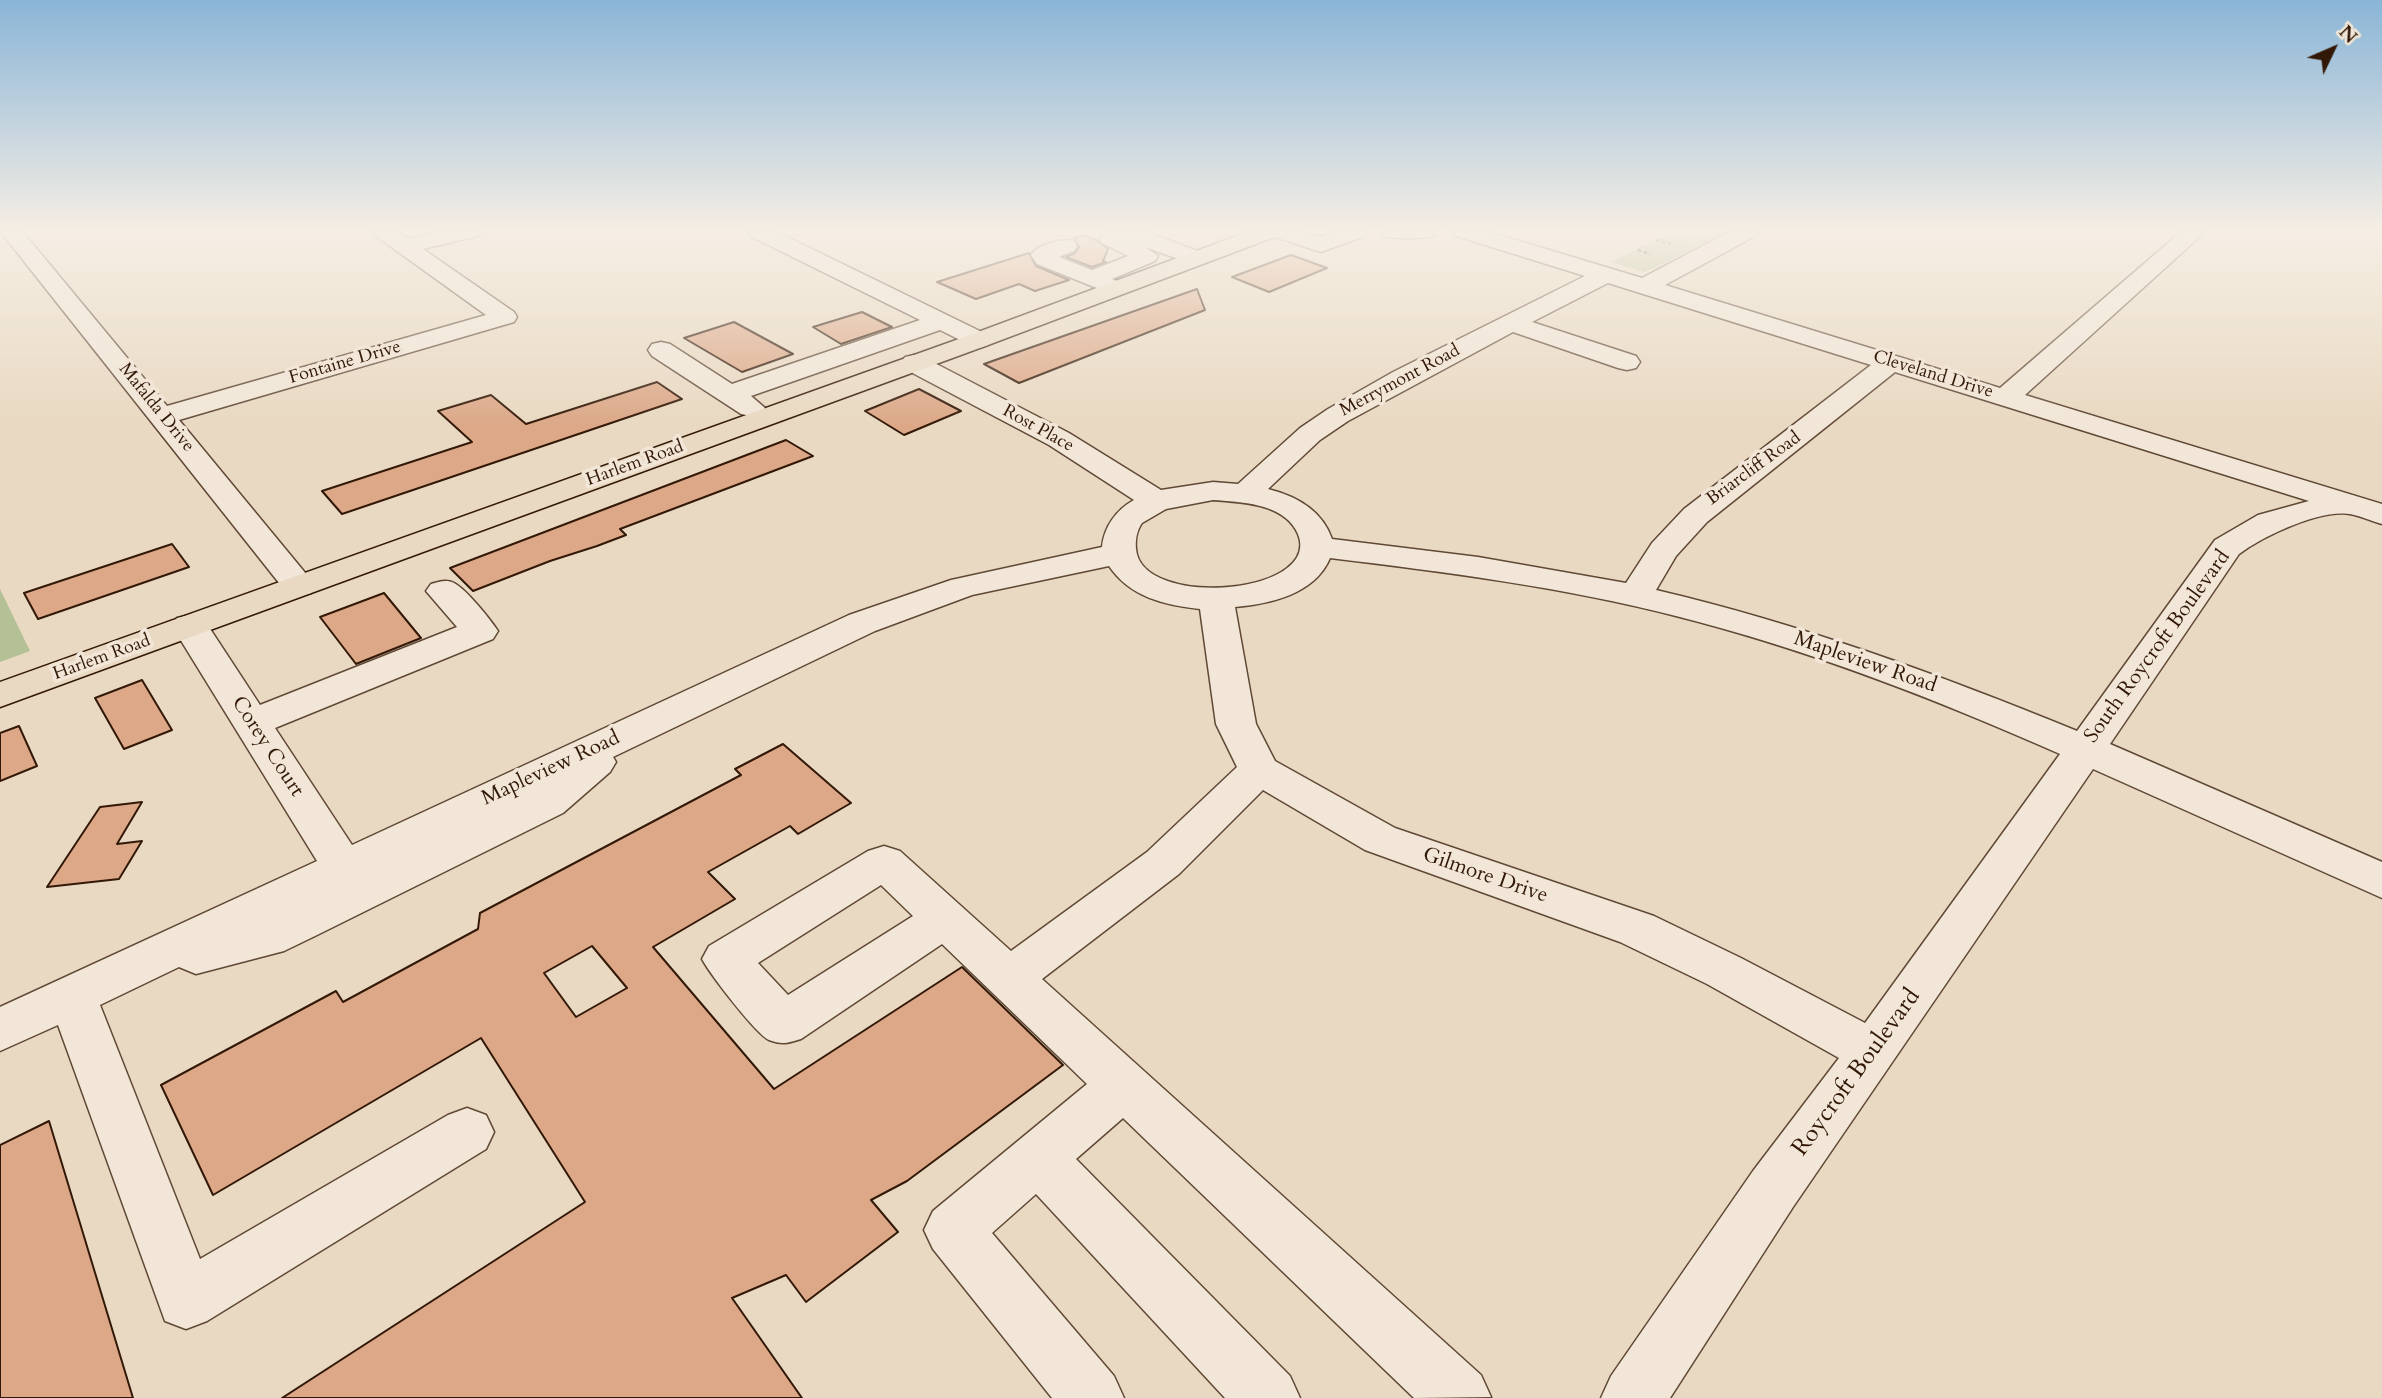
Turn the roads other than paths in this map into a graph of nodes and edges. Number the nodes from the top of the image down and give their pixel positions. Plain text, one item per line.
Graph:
1 (64, 296) edge
2 (476, 296) edge
3 (891, 296) edge
4 (1076, 296) edge
5 (1564, 296) edge
6 (1679, 296) edge
7 (2121, 296) edge
8 (942, 321) junction
9 (1511, 323) junction
10 (898, 337) junction
11 (979, 340) junction
12 (661, 349) dead end
13 (925, 359) junction
14 (1627, 362) dead end
15 (1891, 362) junction
16 (730, 394) junction
17 (2006, 397) junction
18 (162, 416) junction
19 (765, 417) junction
20 (1246, 493) junction
21 (1157, 501) junction
22 (2349, 504) junction
23 (2382, 514) edge
24 (1318, 547) junction
25 (1118, 554) junction
26 (299, 586) junction
27 (443, 591) dead end
28 (1636, 594) junction
29 (1215, 599) junction
30 (190, 626) junction
31 (0, 695) edge
32 (252, 723) junction
33 (623, 736) junction
34 (2084, 750) junction
35 (1259, 769) junction
36 (344, 867) junction
37 (2382, 881) edge
38 (945, 919) dead end
39 (163, 953) junction
40 (1009, 978) junction
41 (72, 996) junction
42 (0, 1030) edge
43 (1873, 1052) junction
44 (1123, 1085) junction
45 (467, 1132) dead end
46 (1038, 1158) junction
47 (1092, 1398) edge
48 (1268, 1398) edge
49 (1460, 1398) edge
50 (1633, 1398) edge

1 - 18 street, Mafalda Drive
2 - 18 street, Fontaine Drive
3 - 8 street
4 - 11 main road, Harlem Road
5 - 9 street, Merrymont Road
6 - 15 street, Cleveland Drive
7 - 17 street
8 - 10 street
8 - 11 street
9 - 14 street
9 - 20 street, Merrymont Road
10 - 13 street, Rost Place
10 - 16 street
11 - 13 main road, Harlem Road
12 - 16 street
13 - 19 main road, Harlem Road
13 - 21 street, Rost Place
15 - 17 street, Cleveland Drive
15 - 28 street, Briarcliff Road
16 - 19 street
17 - 22 street, Cleveland Drive
18 - 26 street, Mafalda Drive
19 - 26 main road, Harlem Road
20 - 21 street
20 - 24 street
21 - 25 street
22 - 23 street, Cleveland Drive
22 - 34 street, South Roycroft Boulevard
24 - 28 street, Mapleview Road
24 - 29 street
25 - 29 street
25 - 33 street, Mapleview Road
26 - 30 main road, Harlem Road
27 - 32 street
28 - 34 street, Mapleview Road
29 - 35 street
30 - 31 main road, Harlem Road
30 - 32 street, Corey Court
32 - 36 street, Corey Court
33 - 36 street, Mapleview Road
33 - 39 street
34 - 37 street, Mapleview Road
34 - 43 street, Roycroft Boulevard
35 - 40 street
35 - 43 street, Gilmore Drive
36 - 39 street, Mapleview Road
38 - 40 street
39 - 41 street, Mapleview Road
40 - 44 street
41 - 42 street, Mapleview Road
41 - 45 street
43 - 50 street, Roycroft Boulevard
44 - 46 street
44 - 49 street
46 - 47 street
46 - 48 street

